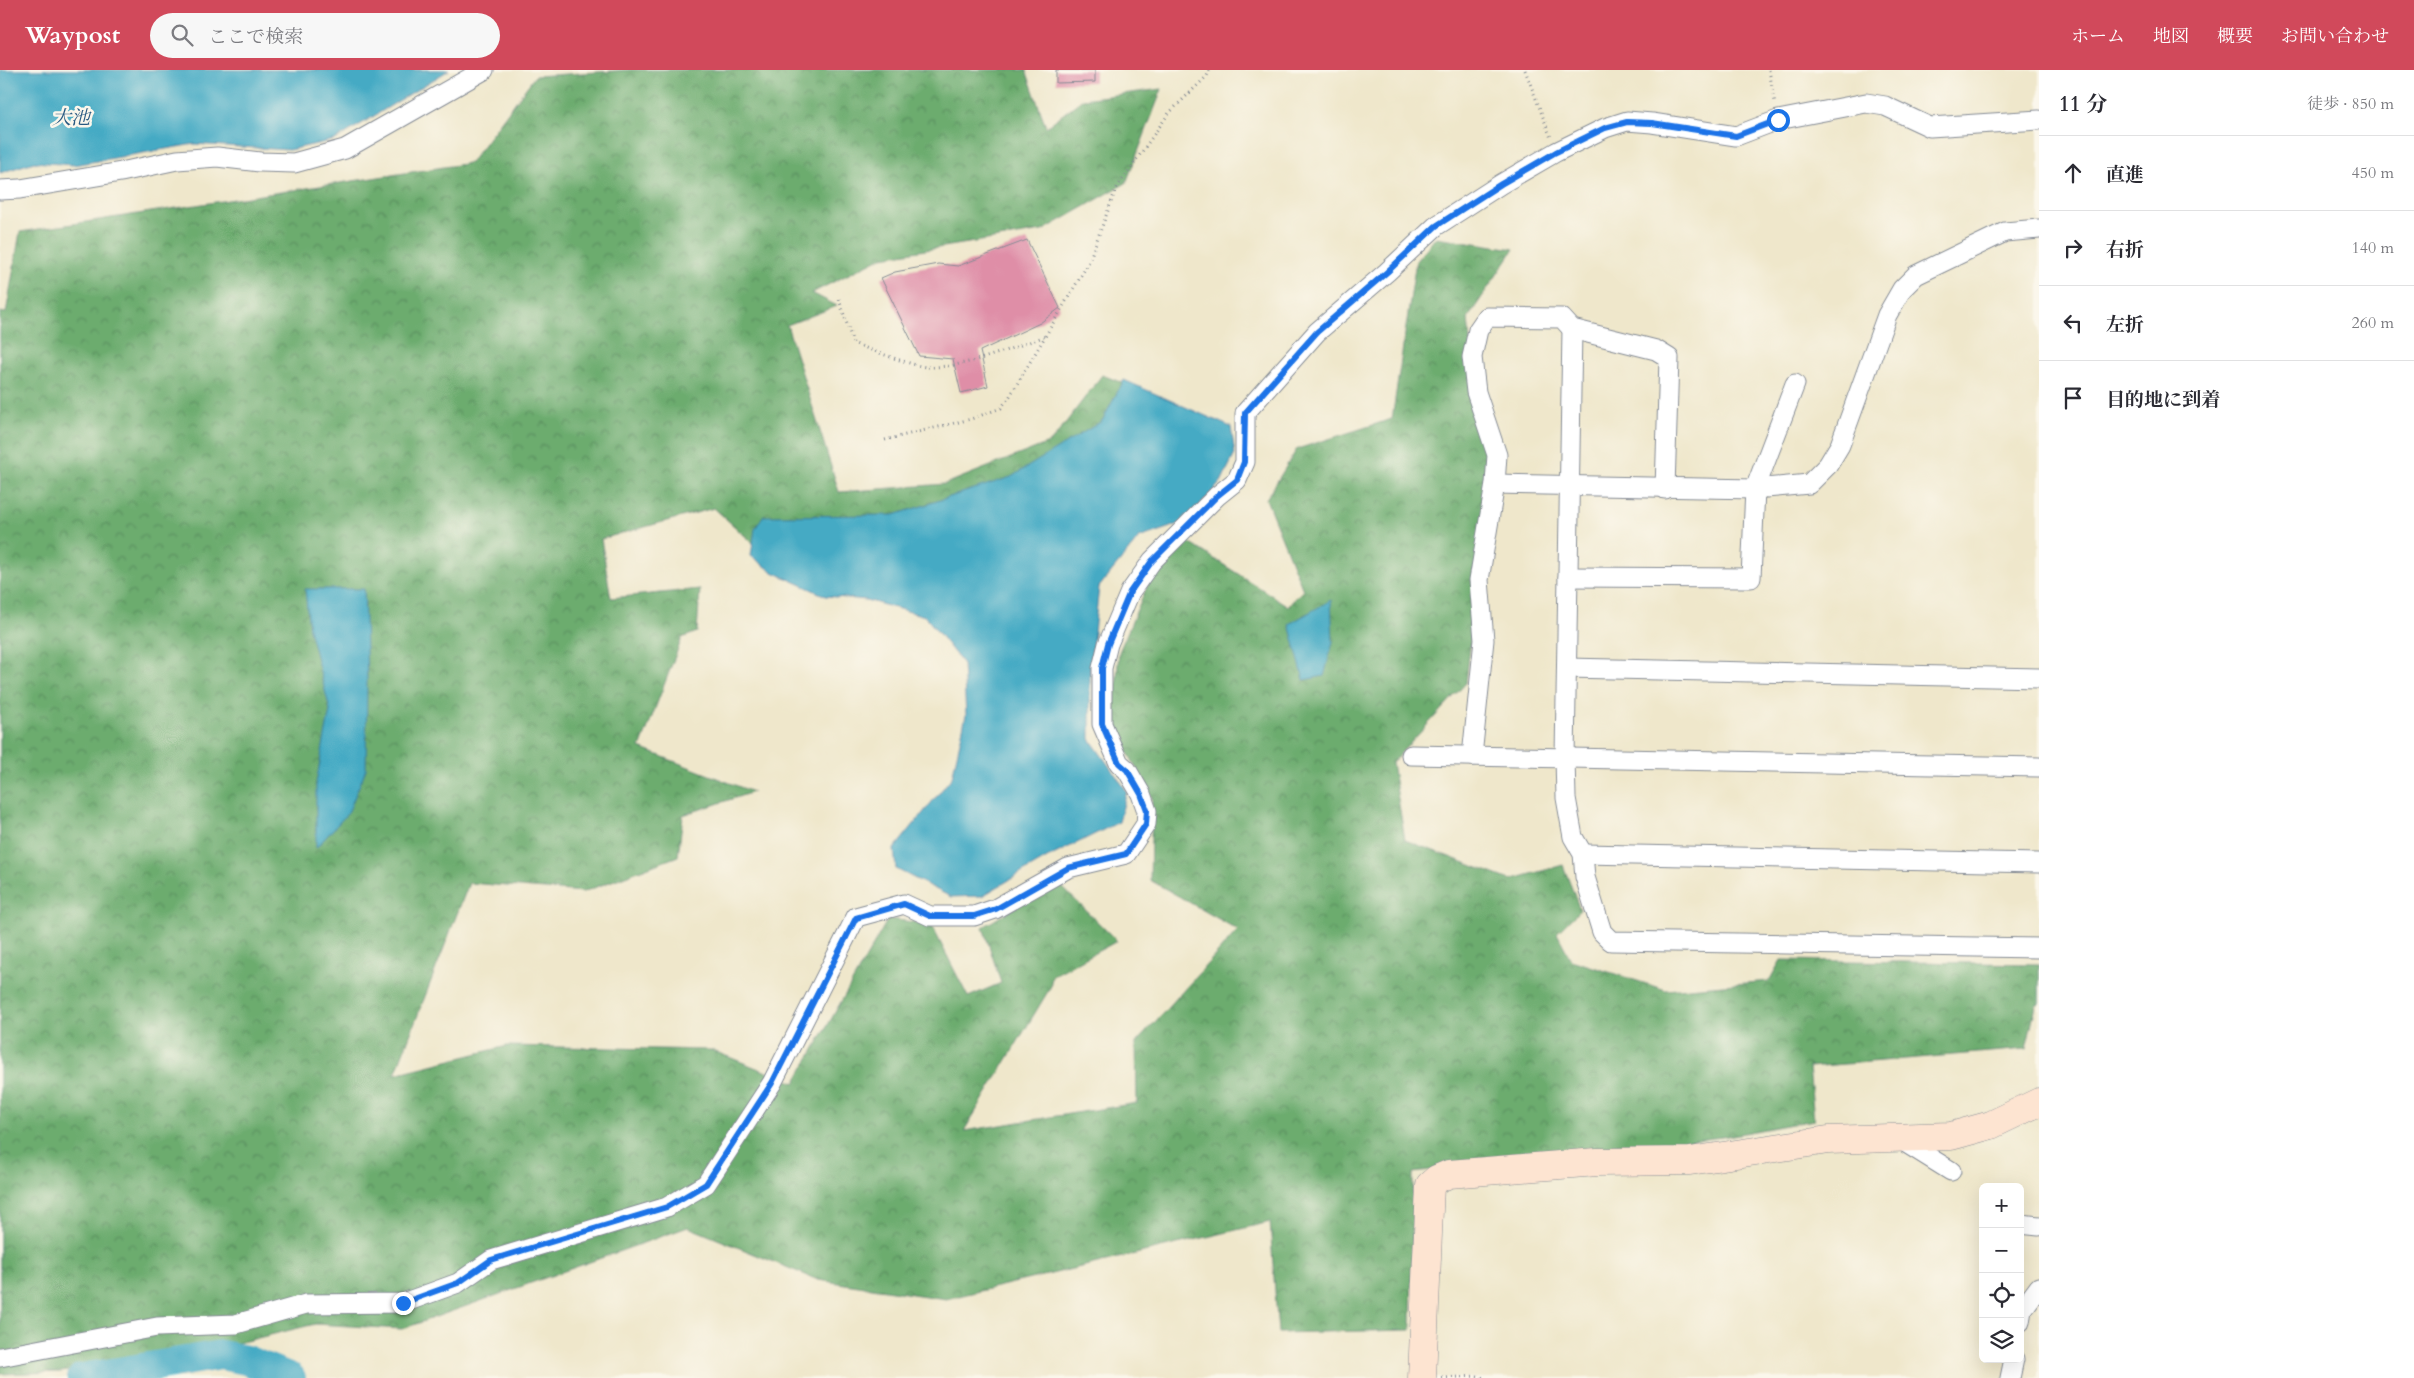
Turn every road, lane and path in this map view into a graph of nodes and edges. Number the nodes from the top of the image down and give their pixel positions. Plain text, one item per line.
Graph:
1 (484, 70) edge
2 (1210, 70) edge
3 (1525, 70) edge
4 (1769, 70) edge
5 (1778, 120) junction
6 (2039, 120) edge
7 (1556, 152) junction
8 (0, 190) edge
9 (2039, 229) edge
10 (839, 299) dead end
11 (1572, 329) junction
12 (1046, 336) junction
13 (1795, 384) dead end
14 (885, 440) dead end
15 (1496, 484) junction
16 (1570, 486) junction
17 (1665, 489) junction
18 (1755, 489) junction
19 (1568, 577) junction
20 (1566, 668) junction
21 (2039, 678) edge
22 (1411, 755) dead end
23 (1472, 756) junction
24 (1565, 757) junction
25 (2039, 766) edge
26 (1583, 854) junction
27 (2039, 863) edge
28 (2039, 948) edge
29 (2039, 1102) edge
30 (1898, 1138) junction
31 (1950, 1171) dead end
32 (2024, 1224) edge
33 (2039, 1226) edge
34 (2039, 1287) edge
35 (2021, 1318) edge
36 (0, 1357) edge
37 (2013, 1363) edge
38 (1422, 1378) edge
39 (1440, 1378) edge
40 (1484, 1378) edge
41 (2010, 1378) edge

1 - 8 street
2 - 12 path
3 - 7 path
4 - 5 path
5 - 6 street
5 - 7 street
7 - 36 street
9 - 18 street
10 - 12 path
11 - 15 street
11 - 16 street
11 - 17 street
12 - 14 path
13 - 18 street
15 - 16 street
15 - 23 street
16 - 17 street
16 - 19 street
17 - 18 street
18 - 19 street
19 - 20 street
20 - 21 street
20 - 24 street
22 - 23 street
23 - 24 street
24 - 25 street
24 - 26 street
26 - 27 street
26 - 28 street
29 - 30 street
30 - 31 street
30 - 38 street
32 - 33 street
34 - 35 street
37 - 41 street
39 - 40 path

